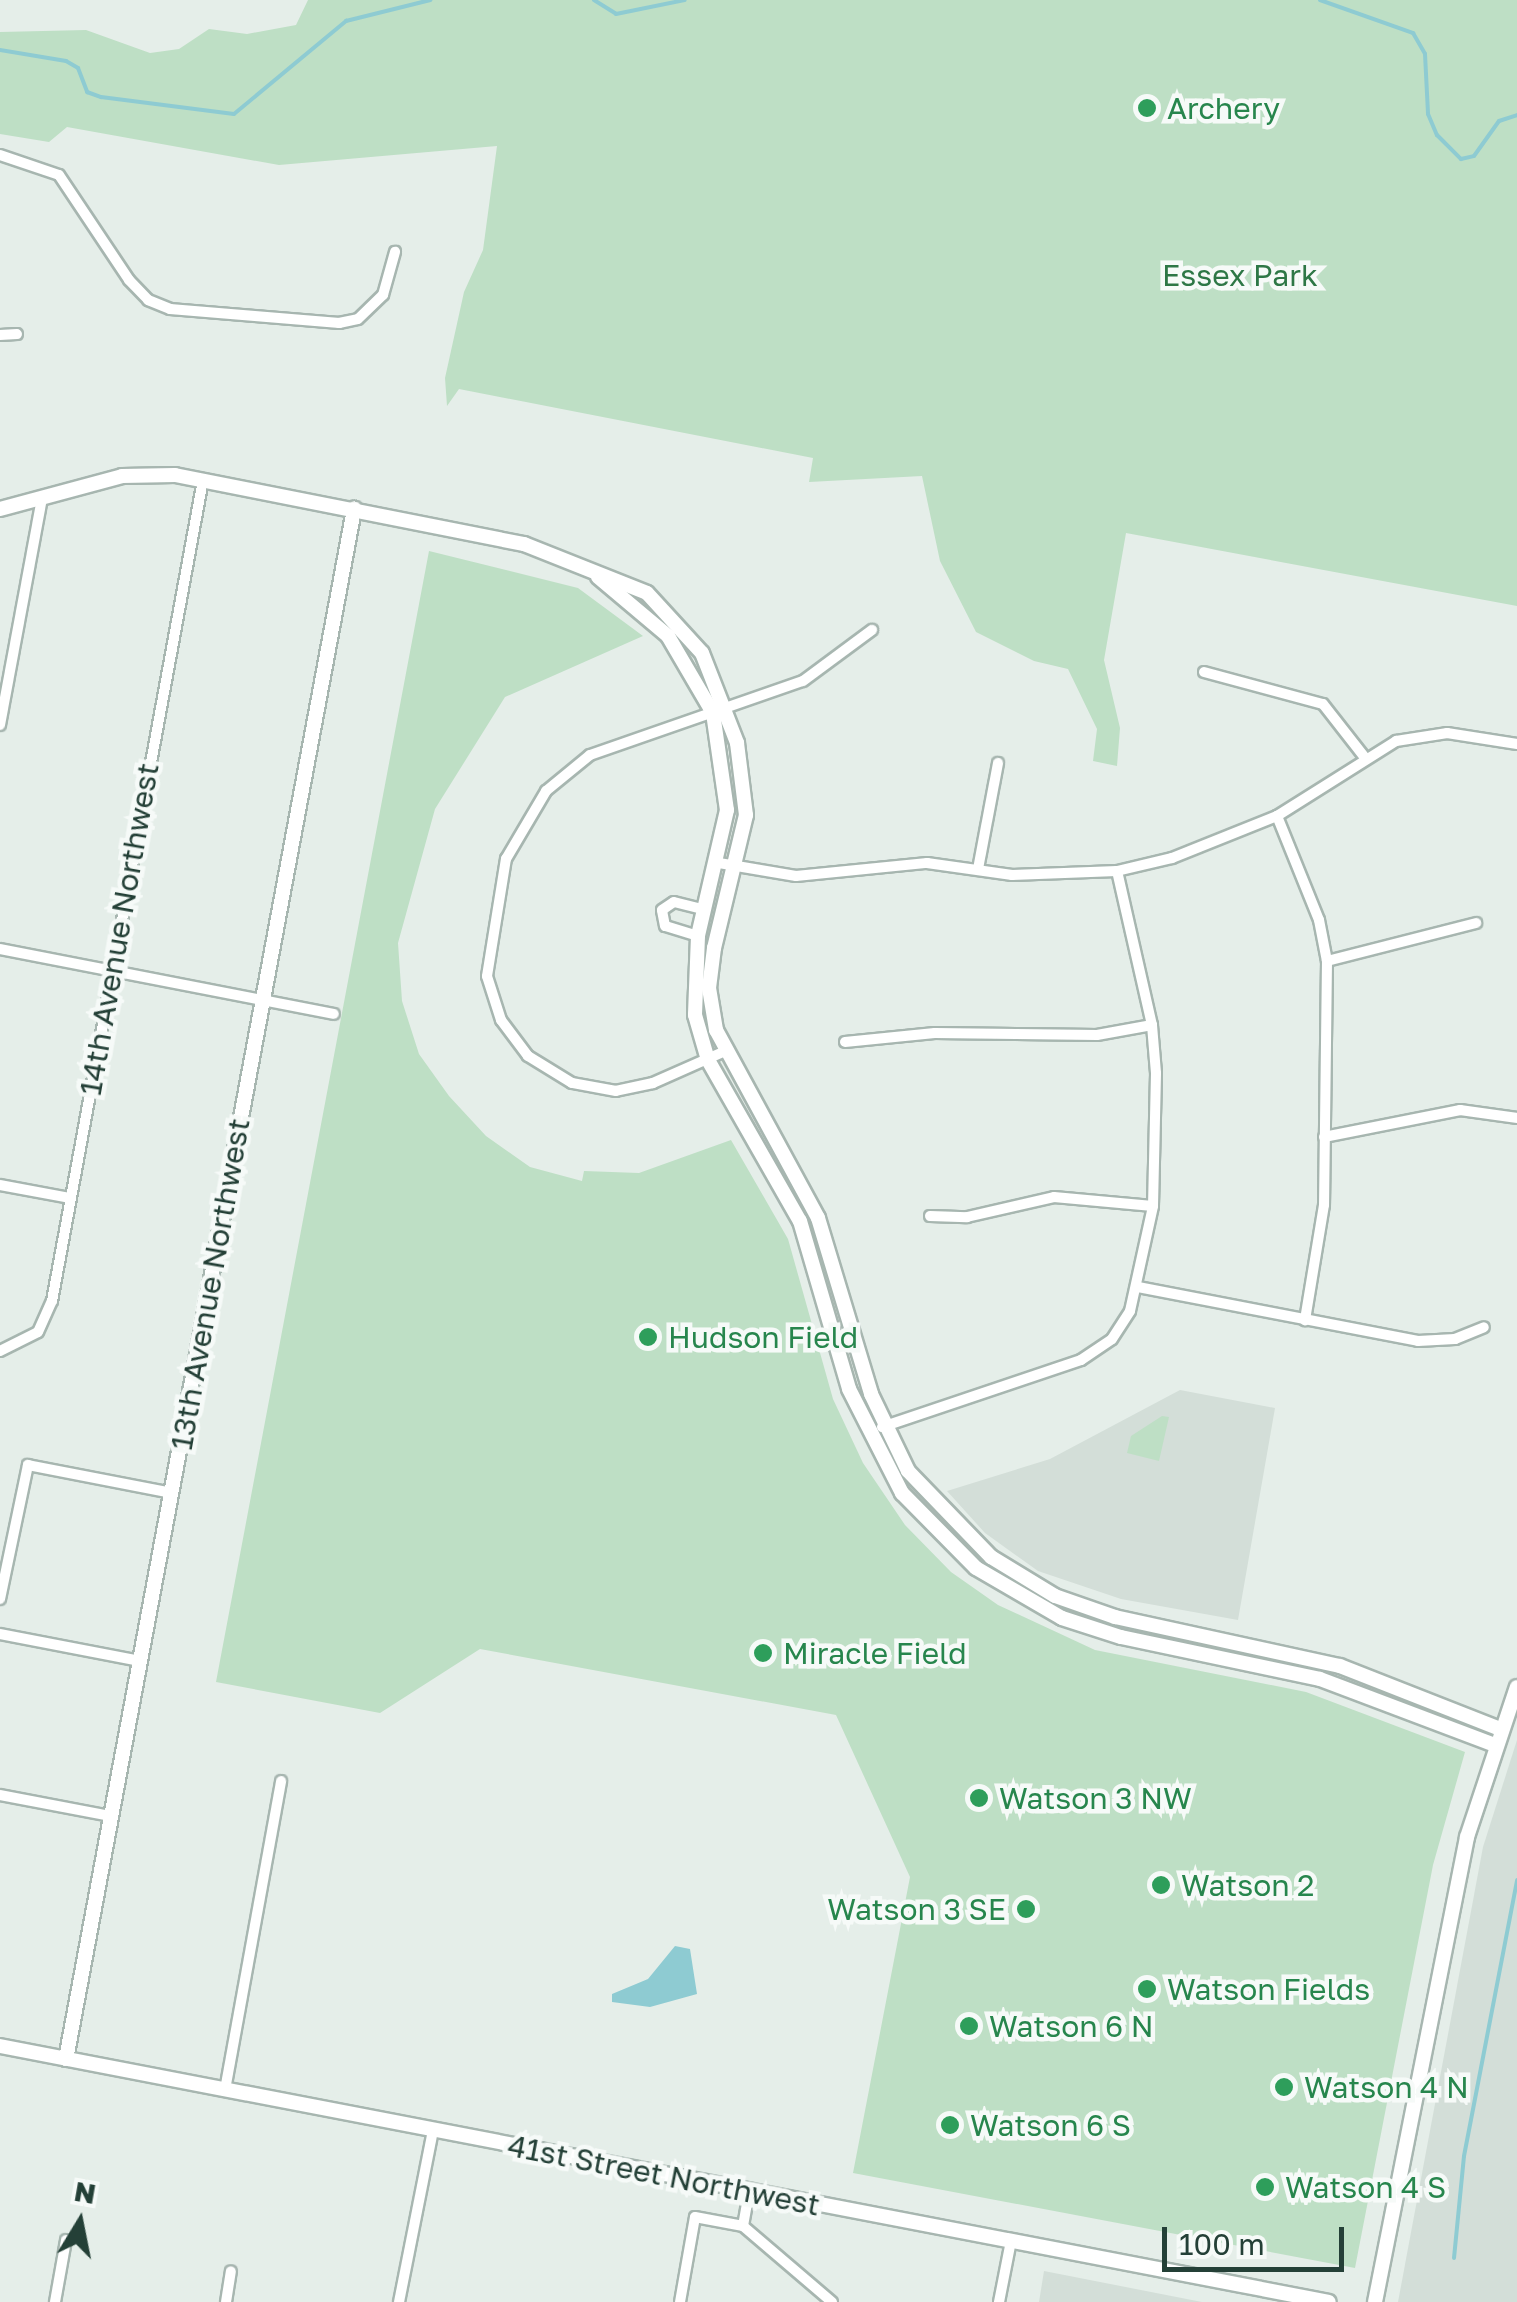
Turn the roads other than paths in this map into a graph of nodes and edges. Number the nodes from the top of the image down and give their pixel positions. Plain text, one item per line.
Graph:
1 (0, 155) edge
2 (395, 252) dead end
3 (0, 334) edge
4 (16, 334) dead end
5 (202, 480) junction
6 (42, 498) junction
7 (0, 509) edge
8 (354, 509) junction
9 (574, 559) junction
10 (872, 630) dead end
11 (1204, 672) dead end
12 (729, 708) junction
13 (712, 713) junction
14 (0, 725) edge
15 (1517, 744) edge
16 (1366, 759) junction
17 (998, 763) dead end
18 (1278, 816) junction
19 (719, 863) junction
20 (737, 867) junction
21 (978, 869) junction
22 (1117, 870) junction
23 (705, 910) junction
24 (1476, 922) dead end
25 (698, 936) junction
26 (0, 949) edge
27 (1327, 961) junction
28 (111, 970) junction
29 (261, 1000) junction
30 (334, 1014) dead end
31 (1152, 1024) junction
32 (845, 1042) dead end
33 (723, 1052) junction
34 (708, 1060) junction
35 (1517, 1118) edge
36 (1324, 1137) junction
37 (0, 1185) edge
38 (70, 1198) junction
39 (1153, 1206) junction
40 (930, 1216) dead end
41 (1138, 1287) junction
42 (1305, 1320) junction
43 (1484, 1327) dead end
44 (0, 1352) edge
45 (884, 1427) junction
46 (868, 1434) junction
47 (172, 1492) junction
48 (0, 1599) edge
49 (0, 1634) edge
50 (140, 1661) junction
51 (1517, 1686) edge
52 (1500, 1729) junction
53 (1494, 1744) junction
54 (281, 1781) dead end
55 (0, 1795) edge
56 (110, 1816) junction
57 (0, 2046) edge
58 (66, 2059) junction
59 (225, 2090) junction
60 (433, 2131) junction
61 (749, 2192) junction
62 (743, 2226) junction
63 (66, 2240) dead end
64 (1010, 2241) junction
65 (232, 2271) dead end
66 (55, 2302) edge
67 (226, 2302) edge
68 (398, 2302) edge
69 (680, 2302) edge
70 (832, 2302) edge
71 (999, 2302) edge
72 (1329, 2302) edge
73 (1375, 2302) edge

1 - 2 street
3 - 4 street
5 - 6 street
5 - 8 street
5 - 28 street, 14th Avenue Northwest
6 - 7 street
6 - 14 street
8 - 9 street
8 - 29 street, 13th Avenue Northwest
9 - 12 street
9 - 13 street
10 - 12 street
11 - 16 street
12 - 13 street
12 - 20 street
13 - 19 street
13 - 34 street
15 - 16 street
16 - 18 street
17 - 21 street
18 - 22 street
18 - 27 street
19 - 20 street
19 - 23 street
20 - 21 street
20 - 33 street
21 - 22 street
22 - 31 street
23 - 25 street
23 - 25 street
24 - 27 street
25 - 34 street
26 - 28 street
27 - 36 street
28 - 29 street
28 - 38 street, 14th Avenue Northwest
29 - 30 street
29 - 47 street, 13th Avenue Northwest
31 - 32 street
31 - 39 street
33 - 34 street
33 - 45 street
34 - 46 street
35 - 36 street
36 - 42 street
37 - 38 street
38 - 44 street, 14th Avenue Northwest
39 - 40 street
39 - 41 street
41 - 42 street
41 - 45 street
42 - 43 street
45 - 46 street
45 - 52 street
46 - 53 street
47 - 48 street
47 - 50 street, 13th Avenue Northwest
49 - 50 street
50 - 56 street, 13th Avenue Northwest
51 - 52 street
52 - 53 street
53 - 73 street
54 - 59 street
55 - 56 street
56 - 58 street, 13th Avenue Northwest
57 - 58 street, 41st Street Northwest
58 - 59 street, 41st Street Northwest
59 - 60 street, 41st Street Northwest
60 - 61 street, 41st Street Northwest
60 - 68 street
61 - 62 street
61 - 64 street, 41st Street Northwest
62 - 69 street
62 - 70 street
63 - 66 street
64 - 71 street
64 - 72 street, 41st Street Northwest
65 - 67 street

